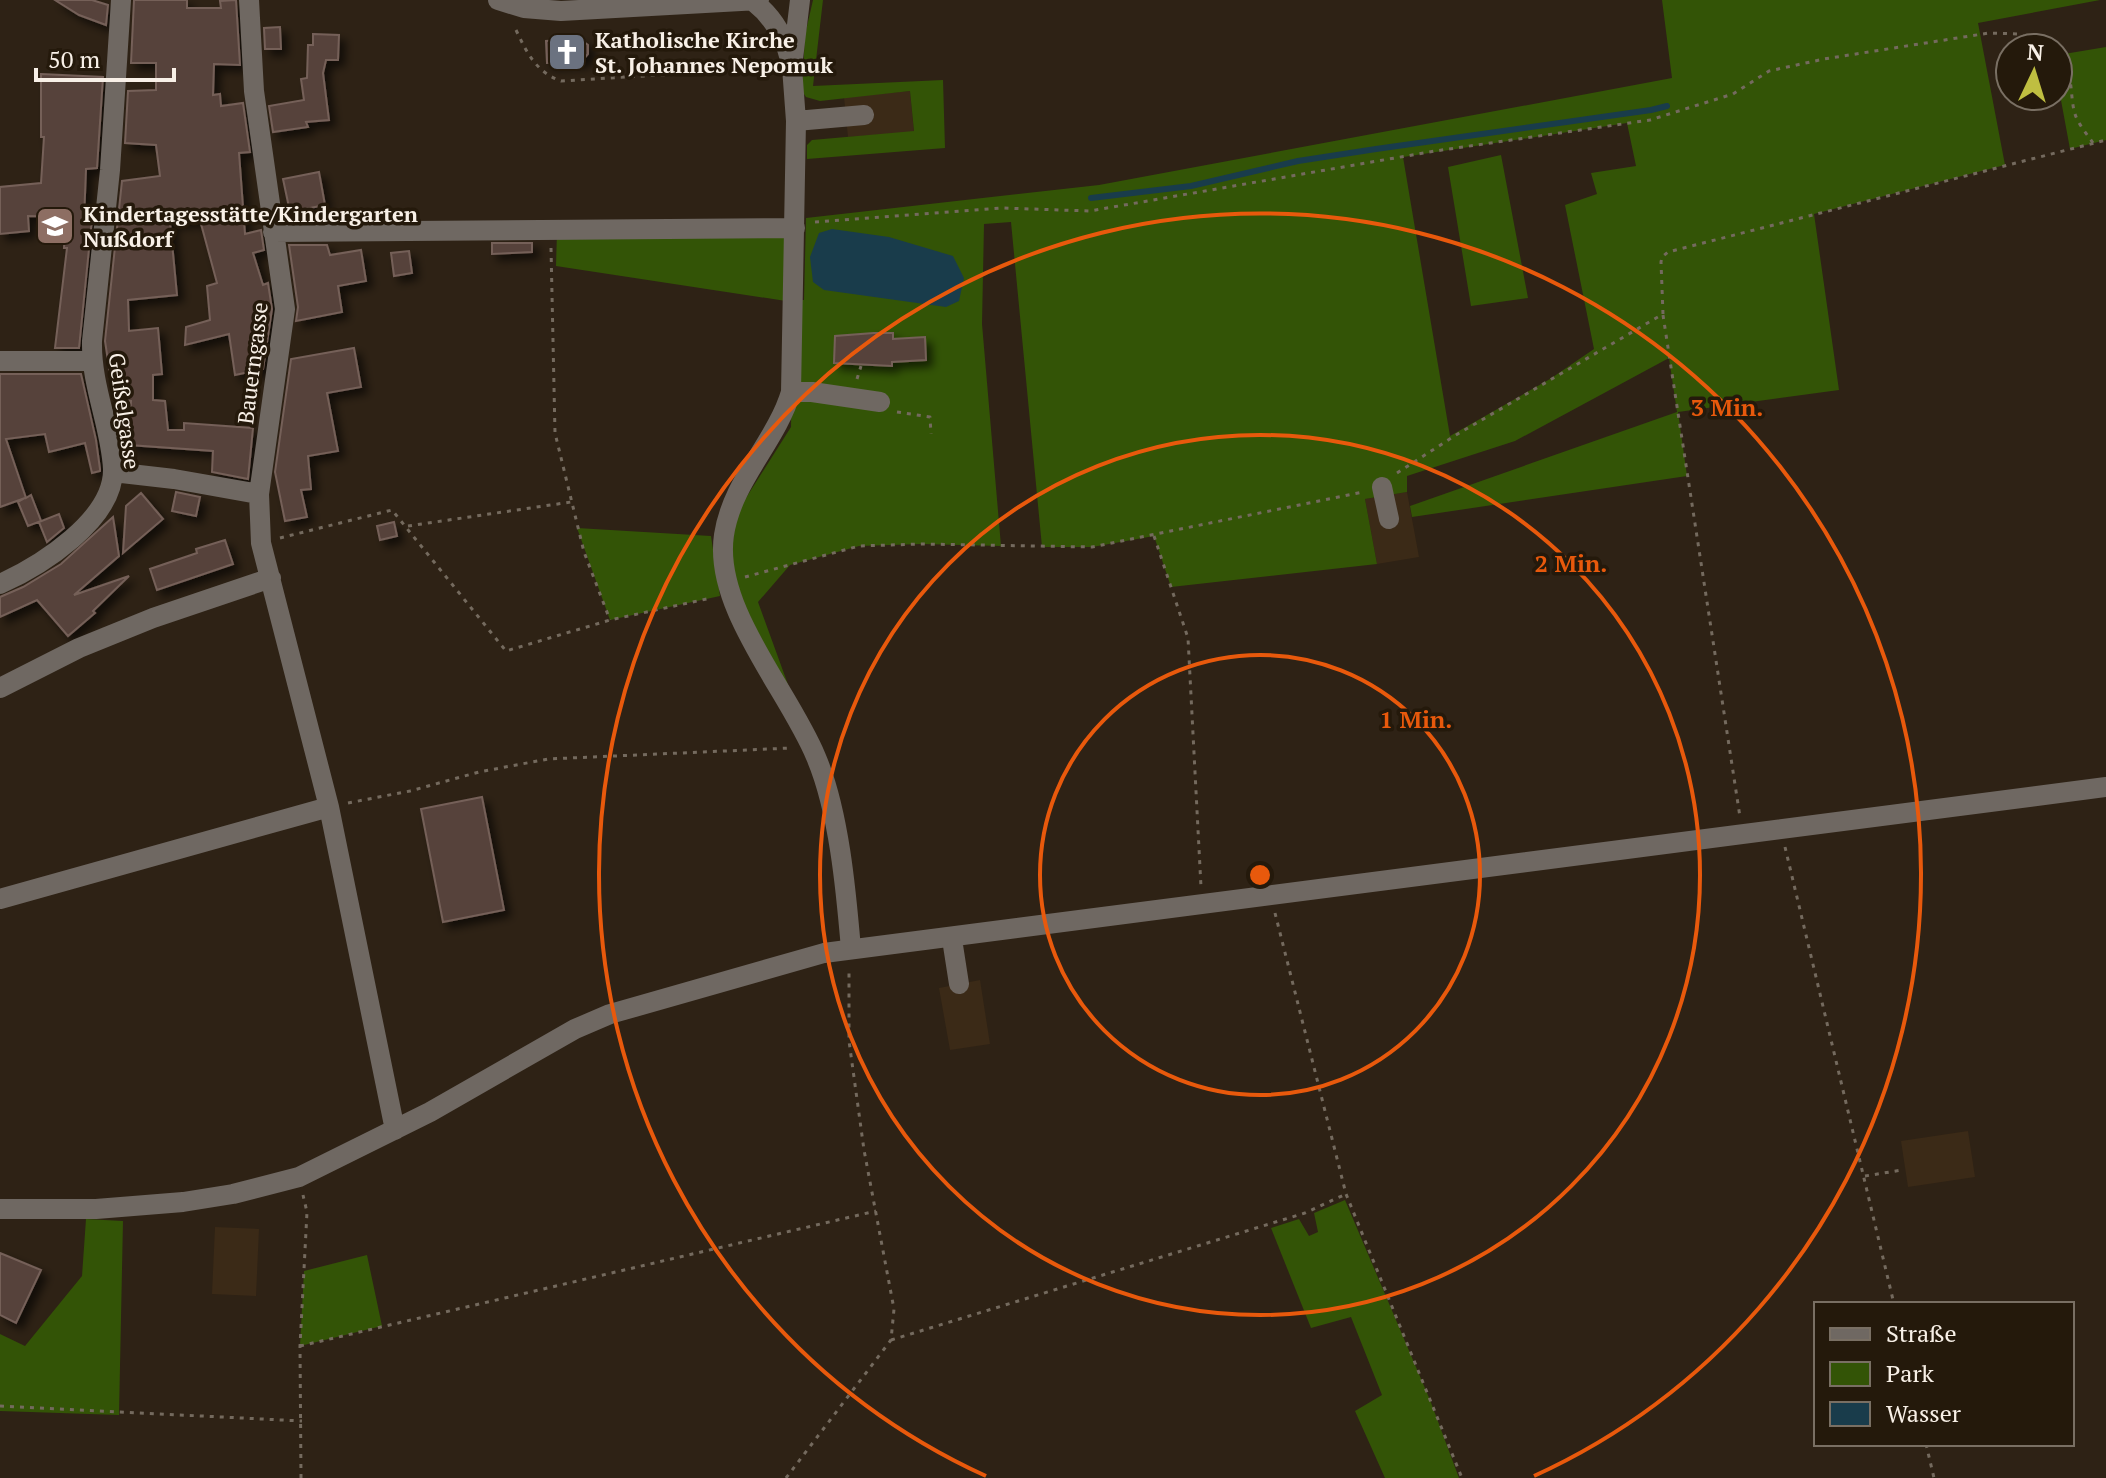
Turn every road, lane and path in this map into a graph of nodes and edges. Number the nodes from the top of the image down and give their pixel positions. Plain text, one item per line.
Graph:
1 (121, 0) edge
2 (249, 0) edge
3 (498, 0) edge
4 (800, 0) edge
5 (756, 1) edge
6 (516, 30) dead end
7 (1994, 33) edge
8 (792, 67) junction
9 (2074, 108) edge
10 (864, 115) dead end
11 (796, 121) junction
12 (2106, 140) edge
13 (2093, 143) junction
14 (795, 227) junction
15 (550, 228) junction
16 (273, 232) junction
17 (1663, 314) junction
18 (0, 361) edge
19 (92, 361) junction
20 (791, 392) junction
21 (880, 402) joint
22 (931, 434) dead end
23 (113, 472) junction
24 (1382, 487) junction
25 (259, 494) junction
26 (571, 502) junction
27 (1389, 519) dead end
28 (407, 527) junction
29 (1154, 536) junction
30 (261, 543) junction
31 (0, 584) edge
32 (273, 586) junction
33 (729, 587) junction
34 (610, 620) junction
35 (0, 688) edge
36 (809, 743) junction
37 (2106, 787) edge
38 (329, 807) junction
39 (1780, 828) junction
40 (1742, 833) junction
41 (1270, 897) junction
42 (0, 899) edge
43 (1202, 905) junction
44 (952, 939) junction
45 (851, 949) junction
46 (959, 984) dead end
47 (395, 1130) junction
48 (1902, 1170) dead end
49 (1865, 1176) junction
50 (299, 1177) junction
51 (1346, 1194) junction
52 (0, 1209) edge
53 (876, 1211) junction
54 (1894, 1302) edge
55 (891, 1340) junction
56 (300, 1346) junction
57 (0, 1406) edge
58 (302, 1421) junction
59 (1926, 1446) edge
60 (301, 1478) edge
61 (786, 1478) edge
62 (1462, 1478) edge
63 (1934, 1478) edge

1 - 19 street, Geißelgasse
2 - 16 street, Bauerngasse
3 - 5 street
4 - 8 street
5 - 8 street
6 - 8 path
7 - 14 path
8 - 11 street
9 - 13 path
10 - 11 street
11 - 14 street
12 - 13 path
13 - 17 path
14 - 15 street
14 - 20 street
15 - 16 street
15 - 26 path
16 - 25 street, Bauerngasse
17 - 24 path
17 - 40 path
18 - 19 street
19 - 23 street, Geißelgasse
20 - 21 street
20 - 33 street
21 - 22 path
23 - 25 street
23 - 31 street, Geißelgasse
24 - 27 street
24 - 29 path
25 - 30 street, Bauerngasse
26 - 28 path
26 - 34 path
28 - 30 path
28 - 34 path
29 - 33 path
29 - 43 path
30 - 32 street, Bauerngasse
32 - 35 street
32 - 38 street, Bauerngasse
33 - 34 path
33 - 36 street
36 - 38 path
36 - 45 street
37 - 39 street
38 - 42 street
38 - 47 street, Bauerngasse
39 - 40 street
39 - 49 path
40 - 41 street
41 - 43 street
41 - 51 path
43 - 44 street
44 - 45 street
44 - 46 street
45 - 47 street
45 - 53 path
47 - 50 street
48 - 49 path
49 - 54 path
50 - 52 street
50 - 56 path
51 - 55 path
51 - 62 path
53 - 55 path
53 - 56 path
55 - 61 path
56 - 58 path
57 - 58 path
58 - 60 path
59 - 63 path

